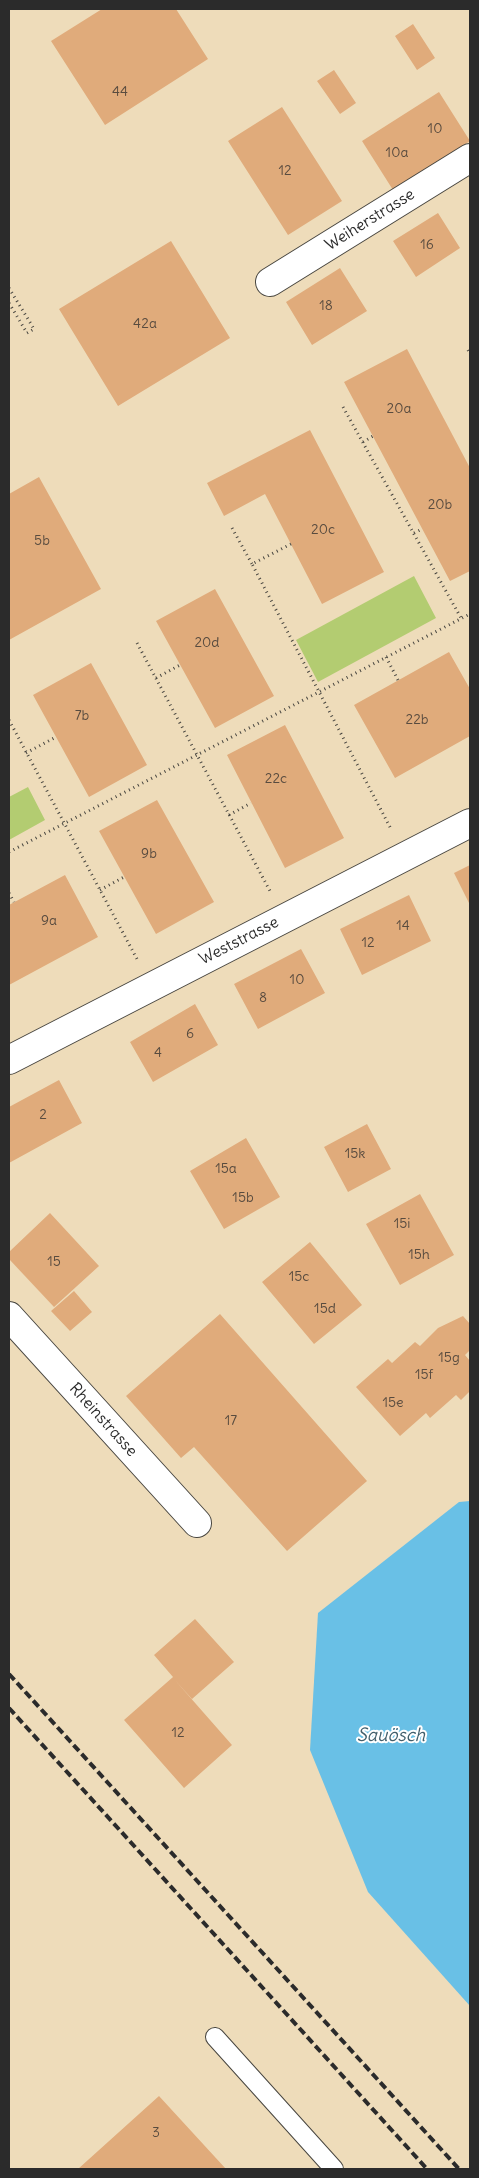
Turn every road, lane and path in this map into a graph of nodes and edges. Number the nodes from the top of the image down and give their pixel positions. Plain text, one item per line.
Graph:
1 (470, 158) edge
2 (270, 282) dead end
3 (9, 288) edge
4 (9, 303) edge
5 (343, 407) dead end
6 (373, 436) dead end
7 (363, 442) junction
8 (232, 528) dead end
9 (422, 529) dead end
10 (414, 533) junction
11 (291, 544) dead end
12 (252, 564) junction
13 (470, 614) edge
14 (461, 618) junction
15 (136, 643) dead end
16 (386, 657) junction
17 (180, 665) dead end
18 (156, 678) junction
19 (398, 680) dead end
20 (319, 692) junction
21 (9, 720) edge
22 (56, 737) dead end
23 (26, 753) junction
24 (197, 755) junction
25 (251, 803) dead end
26 (229, 815) junction
27 (470, 823) edge
28 (64, 824) junction
29 (9, 852) edge
30 (406, 856) junction
31 (124, 877) dead end
32 (100, 890) junction
33 (9, 893) edge
34 (14, 902) dead end
35 (284, 918) junction
36 (151, 986) junction
37 (9, 1060) edge
38 (9, 1316) edge
39 (197, 1523) dead end
40 (215, 2036) dead end
41 (334, 2169) edge

1 - 2 street, Weiherstrasse
3 - 4 path
5 - 7 path
6 - 7 path
7 - 10 path
8 - 12 path
9 - 10 path
10 - 14 path
11 - 12 path
12 - 20 path
13 - 14 path
14 - 16 path
15 - 18 path
16 - 19 path
16 - 20 path
17 - 18 path
18 - 24 path
20 - 24 path
20 - 30 path
21 - 23 path
22 - 23 path
23 - 28 path
24 - 26 path
24 - 28 path
25 - 26 path
26 - 35 path
27 - 30 street, Weststrasse
28 - 29 path
28 - 32 path
30 - 35 street, Weststrasse
31 - 32 path
32 - 36 path
33 - 34 path
35 - 36 street, Weststrasse
36 - 37 street, Weststrasse
38 - 39 street, Rheinstrasse
40 - 41 lane

